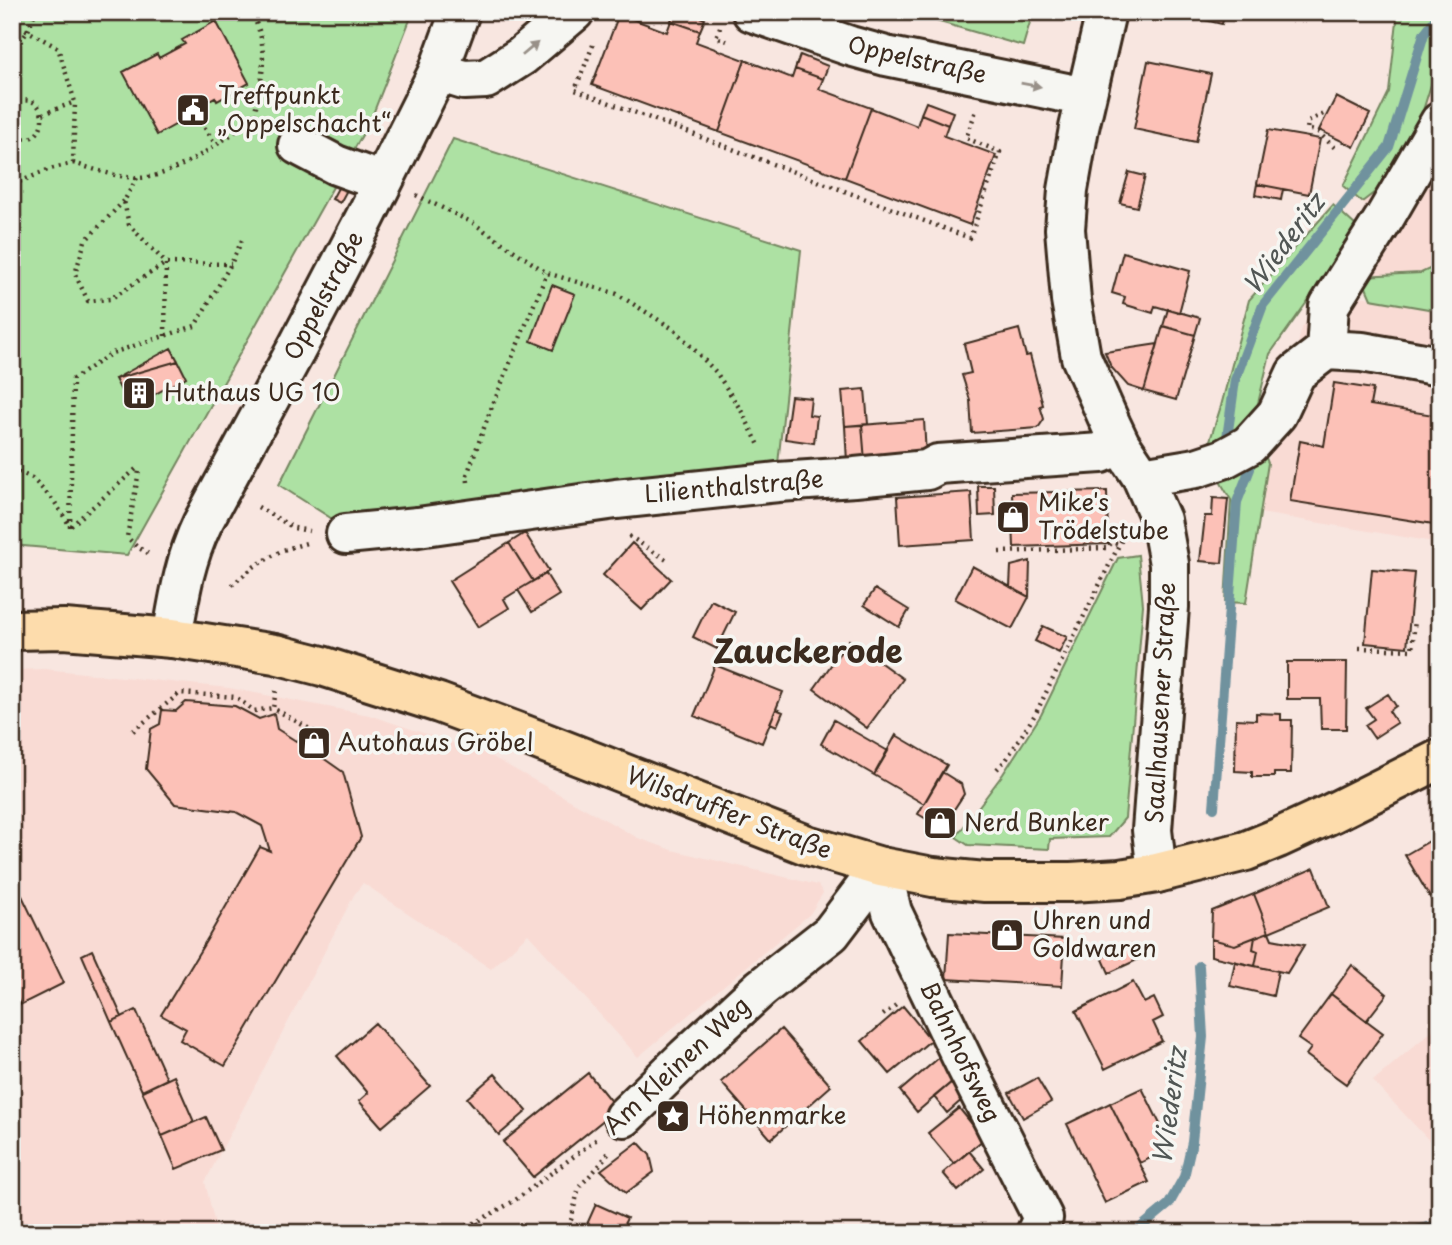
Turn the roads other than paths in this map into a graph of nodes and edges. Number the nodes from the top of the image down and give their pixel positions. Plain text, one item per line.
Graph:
1 (460, 12) edge
2 (752, 12) edge
3 (1106, 12) edge
4 (586, 23) edge
5 (438, 72) junction
6 (1086, 97) junction
7 (1440, 122) edge
8 (298, 145) dead end
9 (383, 182) junction
10 (1326, 350) junction
11 (1440, 366) edge
12 (1120, 443) junction
13 (1142, 477) junction
14 (328, 536) road end
15 (12, 630) edge
16 (172, 638) junction
17 (1440, 759) edge
18 (881, 867) junction
19 (1157, 873) junction
20 (617, 1134) road end
21 (1036, 1233) edge

1 - 5 street, Oppelstraße
2 -> 6 street, Oppelstraße
3 - 6 street, Saalhausener Straße
5 -> 4 street
5 - 9 street, Oppelstraße
6 - 12 street, Saalhausener Straße
7 - 10 street
8 - 9 street
9 - 16 street, Oppelstraße
10 - 11 street
10 - 13 street
12 - 13 street, Saalhausener Straße
12 - 14 street, Lilienthalstraße
13 - 19 street, Saalhausener Straße
15 - 16 main road, Wilsdruffer Straße
16 - 18 main road, Wilsdruffer Straße
17 - 19 main road, Wilsdruffer Straße
18 - 19 main road, Wilsdruffer Straße
18 - 20 street, Am Kleinen Weg
18 - 21 street, Bahnhofsweg

